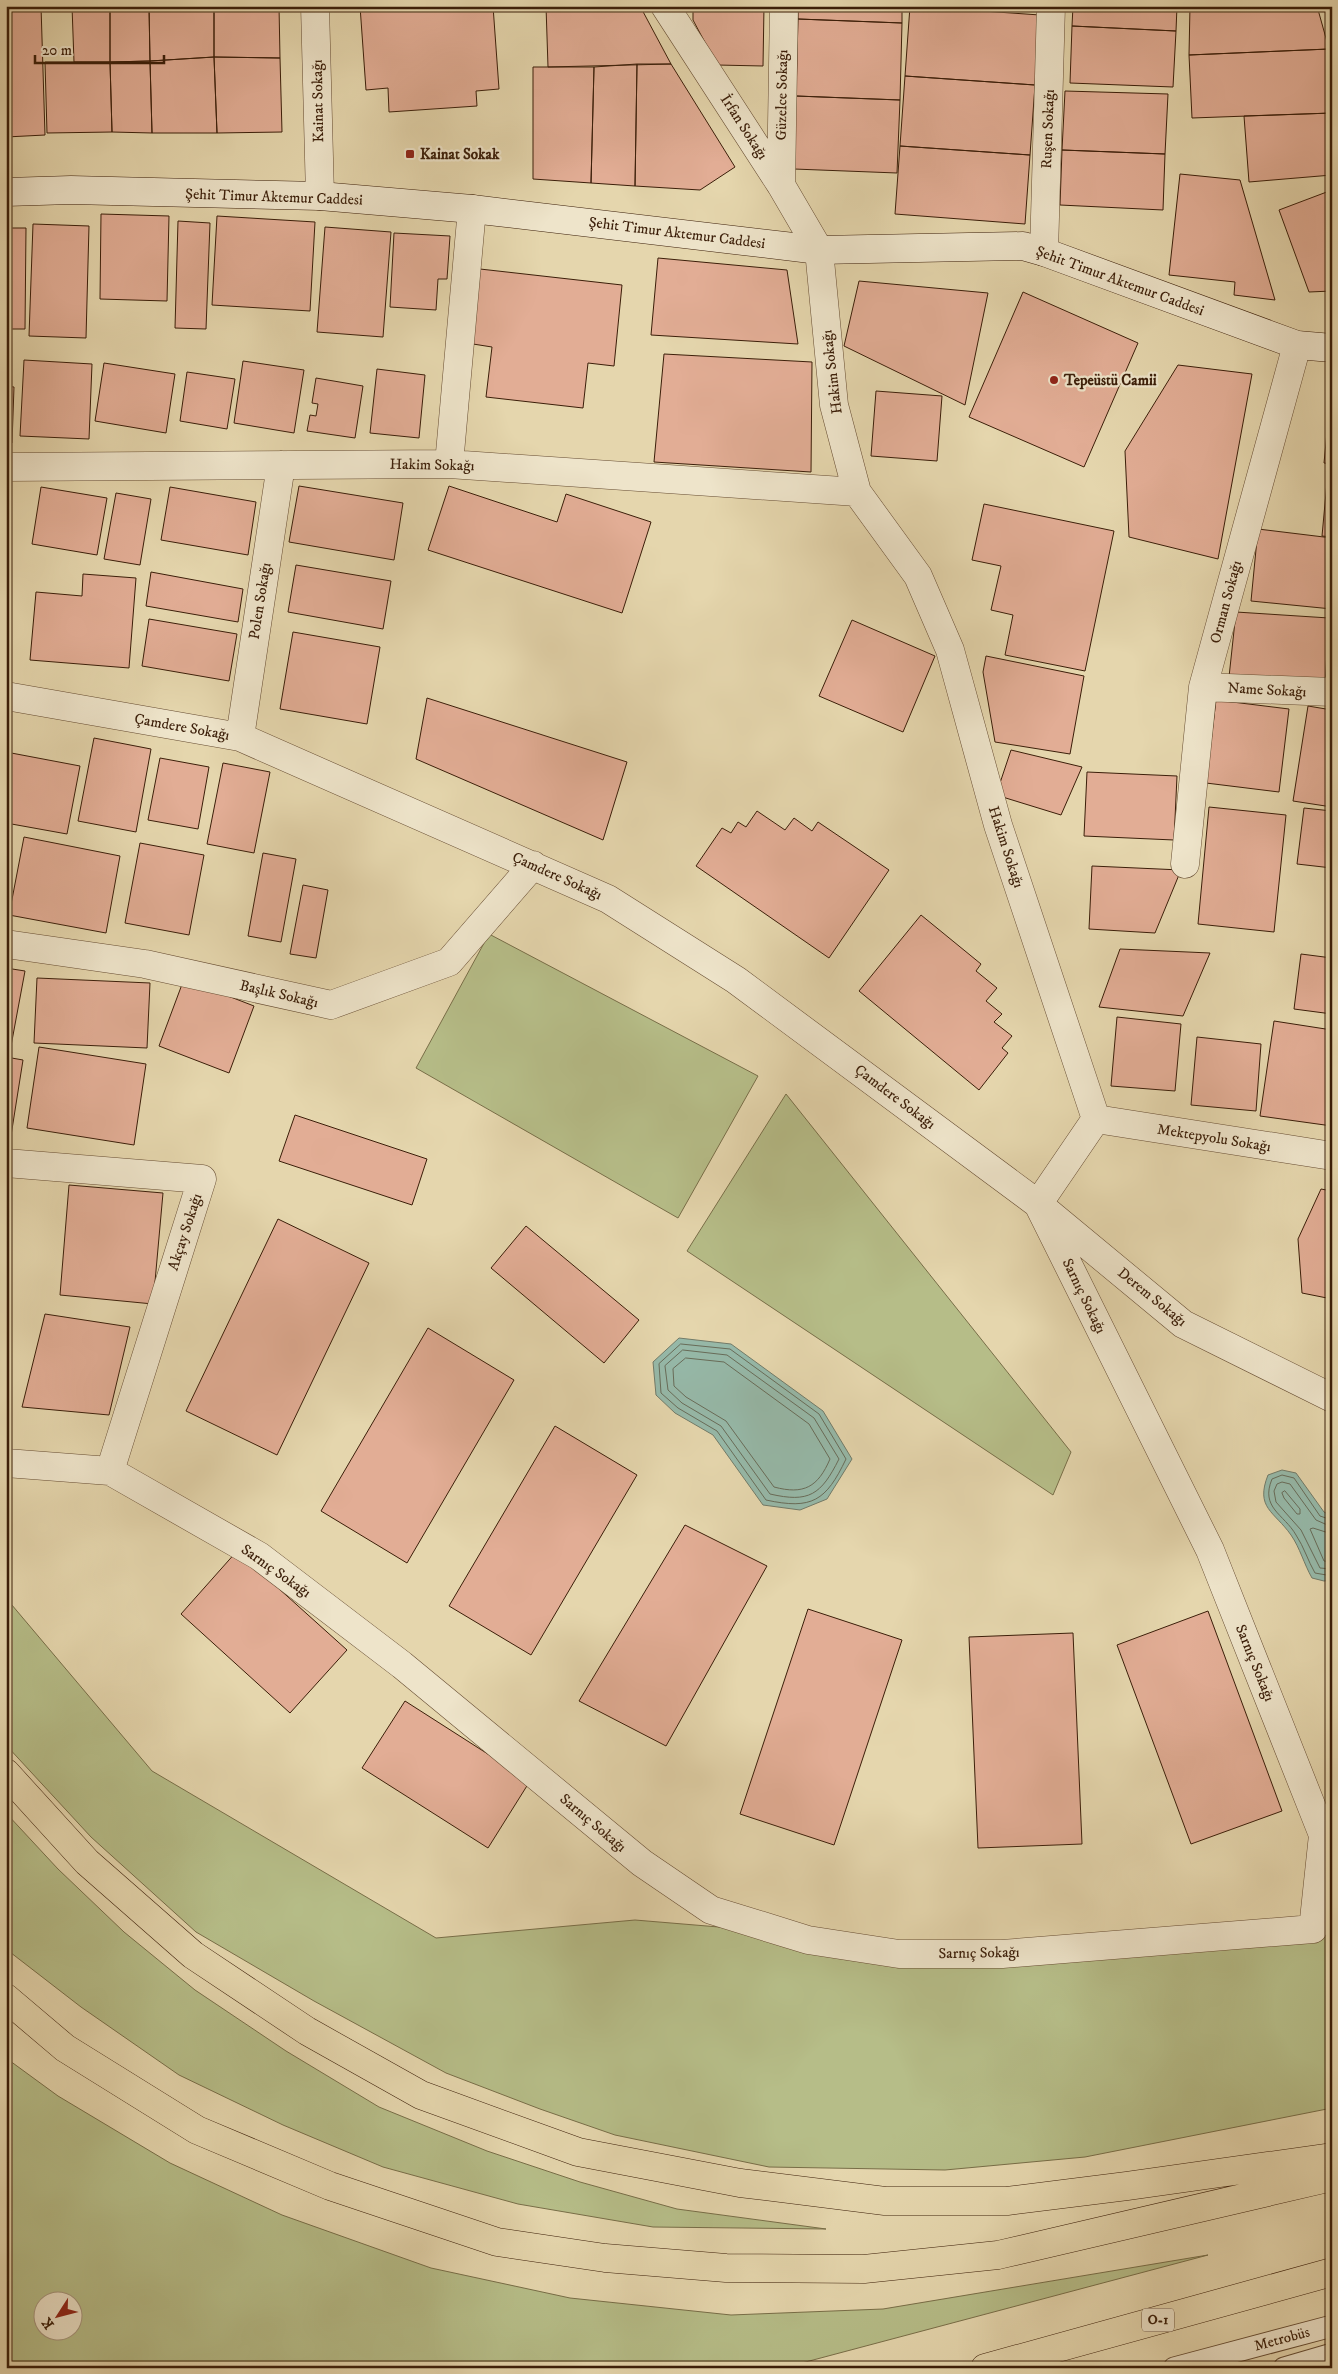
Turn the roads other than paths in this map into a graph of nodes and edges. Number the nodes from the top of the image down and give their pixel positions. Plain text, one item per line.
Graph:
1 (315, 6) edge
2 (665, 6) edge
3 (784, 6) edge
4 (1051, 6) edge
5 (781, 185) junction
6 (6, 192) edge
7 (320, 196) junction
8 (472, 209) junction
9 (819, 250) junction
10 (1044, 252) junction
11 (1297, 345) junction
12 (1332, 348) edge
13 (281, 464) junction
14 (449, 464) junction
15 (6, 467) edge
16 (856, 492) junction
17 (1203, 687) junction
18 (1332, 692) edge
19 (6, 696) edge
20 (240, 737) junction
21 (1185, 864) dead end
22 (533, 865) junction
23 (6, 944) edge
24 (1096, 1119) junction
25 (1332, 1156) edge
26 (6, 1163) edge
27 (1038, 1204) junction
28 (1332, 1398) edge
29 (6, 1463) edge
30 (110, 1471) junction
31 (6, 1773) edge
32 (6, 1998) edge
33 (1332, 2157) edge
34 (1332, 2176) edge
35 (1332, 2272) edge
36 (1332, 2326) edge
37 (1332, 2354) edge
38 (984, 2368) edge
39 (1174, 2368) edge
40 (1284, 2368) edge

1 - 7 street, Kainat Sokağı
2 - 5 street, İrfan Sokağı
3 - 5 street, Güzelce Sokağı
4 - 10 street, Ruşen Sokağı
5 - 9 street, İrfan Sokağı
6 - 7 street, Şehit Timur Aktemur Caddesi
7 - 8 street, Şehit Timur Aktemur Caddesi
8 - 9 street, Şehit Timur Aktemur Caddesi
8 - 14 street
9 - 10 street, Şehit Timur Aktemur Caddesi
9 - 16 street, Hakim Sokağı
10 - 11 street, Şehit Timur Aktemur Caddesi
11 - 12 street, Şehit Timur Aktemur Caddesi
11 - 17 street, Orman Sokağı
13 - 14 street, Hakim Sokağı
13 - 15 street, Hakim Sokağı
13 - 20 street, Polen Sokağı
14 - 16 street, Hakim Sokağı
16 - 24 street, Hakim Sokağı
17 - 18 street, Name Sokağı
17 - 21 street, Orman Sokağı
19 - 20 street, Çamdere Sokağı
20 - 22 street, Çamdere Sokağı
22 - 23 street, Başlık Sokağı
22 - 27 street, Çamdere Sokağı
24 - 25 street, Mektepyolu Sokağı
24 - 27 street
26 - 30 street, Akçay Sokağı
27 - 28 street, Derem Sokağı
27 - 30 street, Sarnıç Sokağı
29 - 30 street, Sarnıç Sokağı
31 - 33 highway
32 - 34 highway
35 - 38 highway, O-1
36 - 39 lane, Metrobüs
37 - 40 lane, Metrobüs

